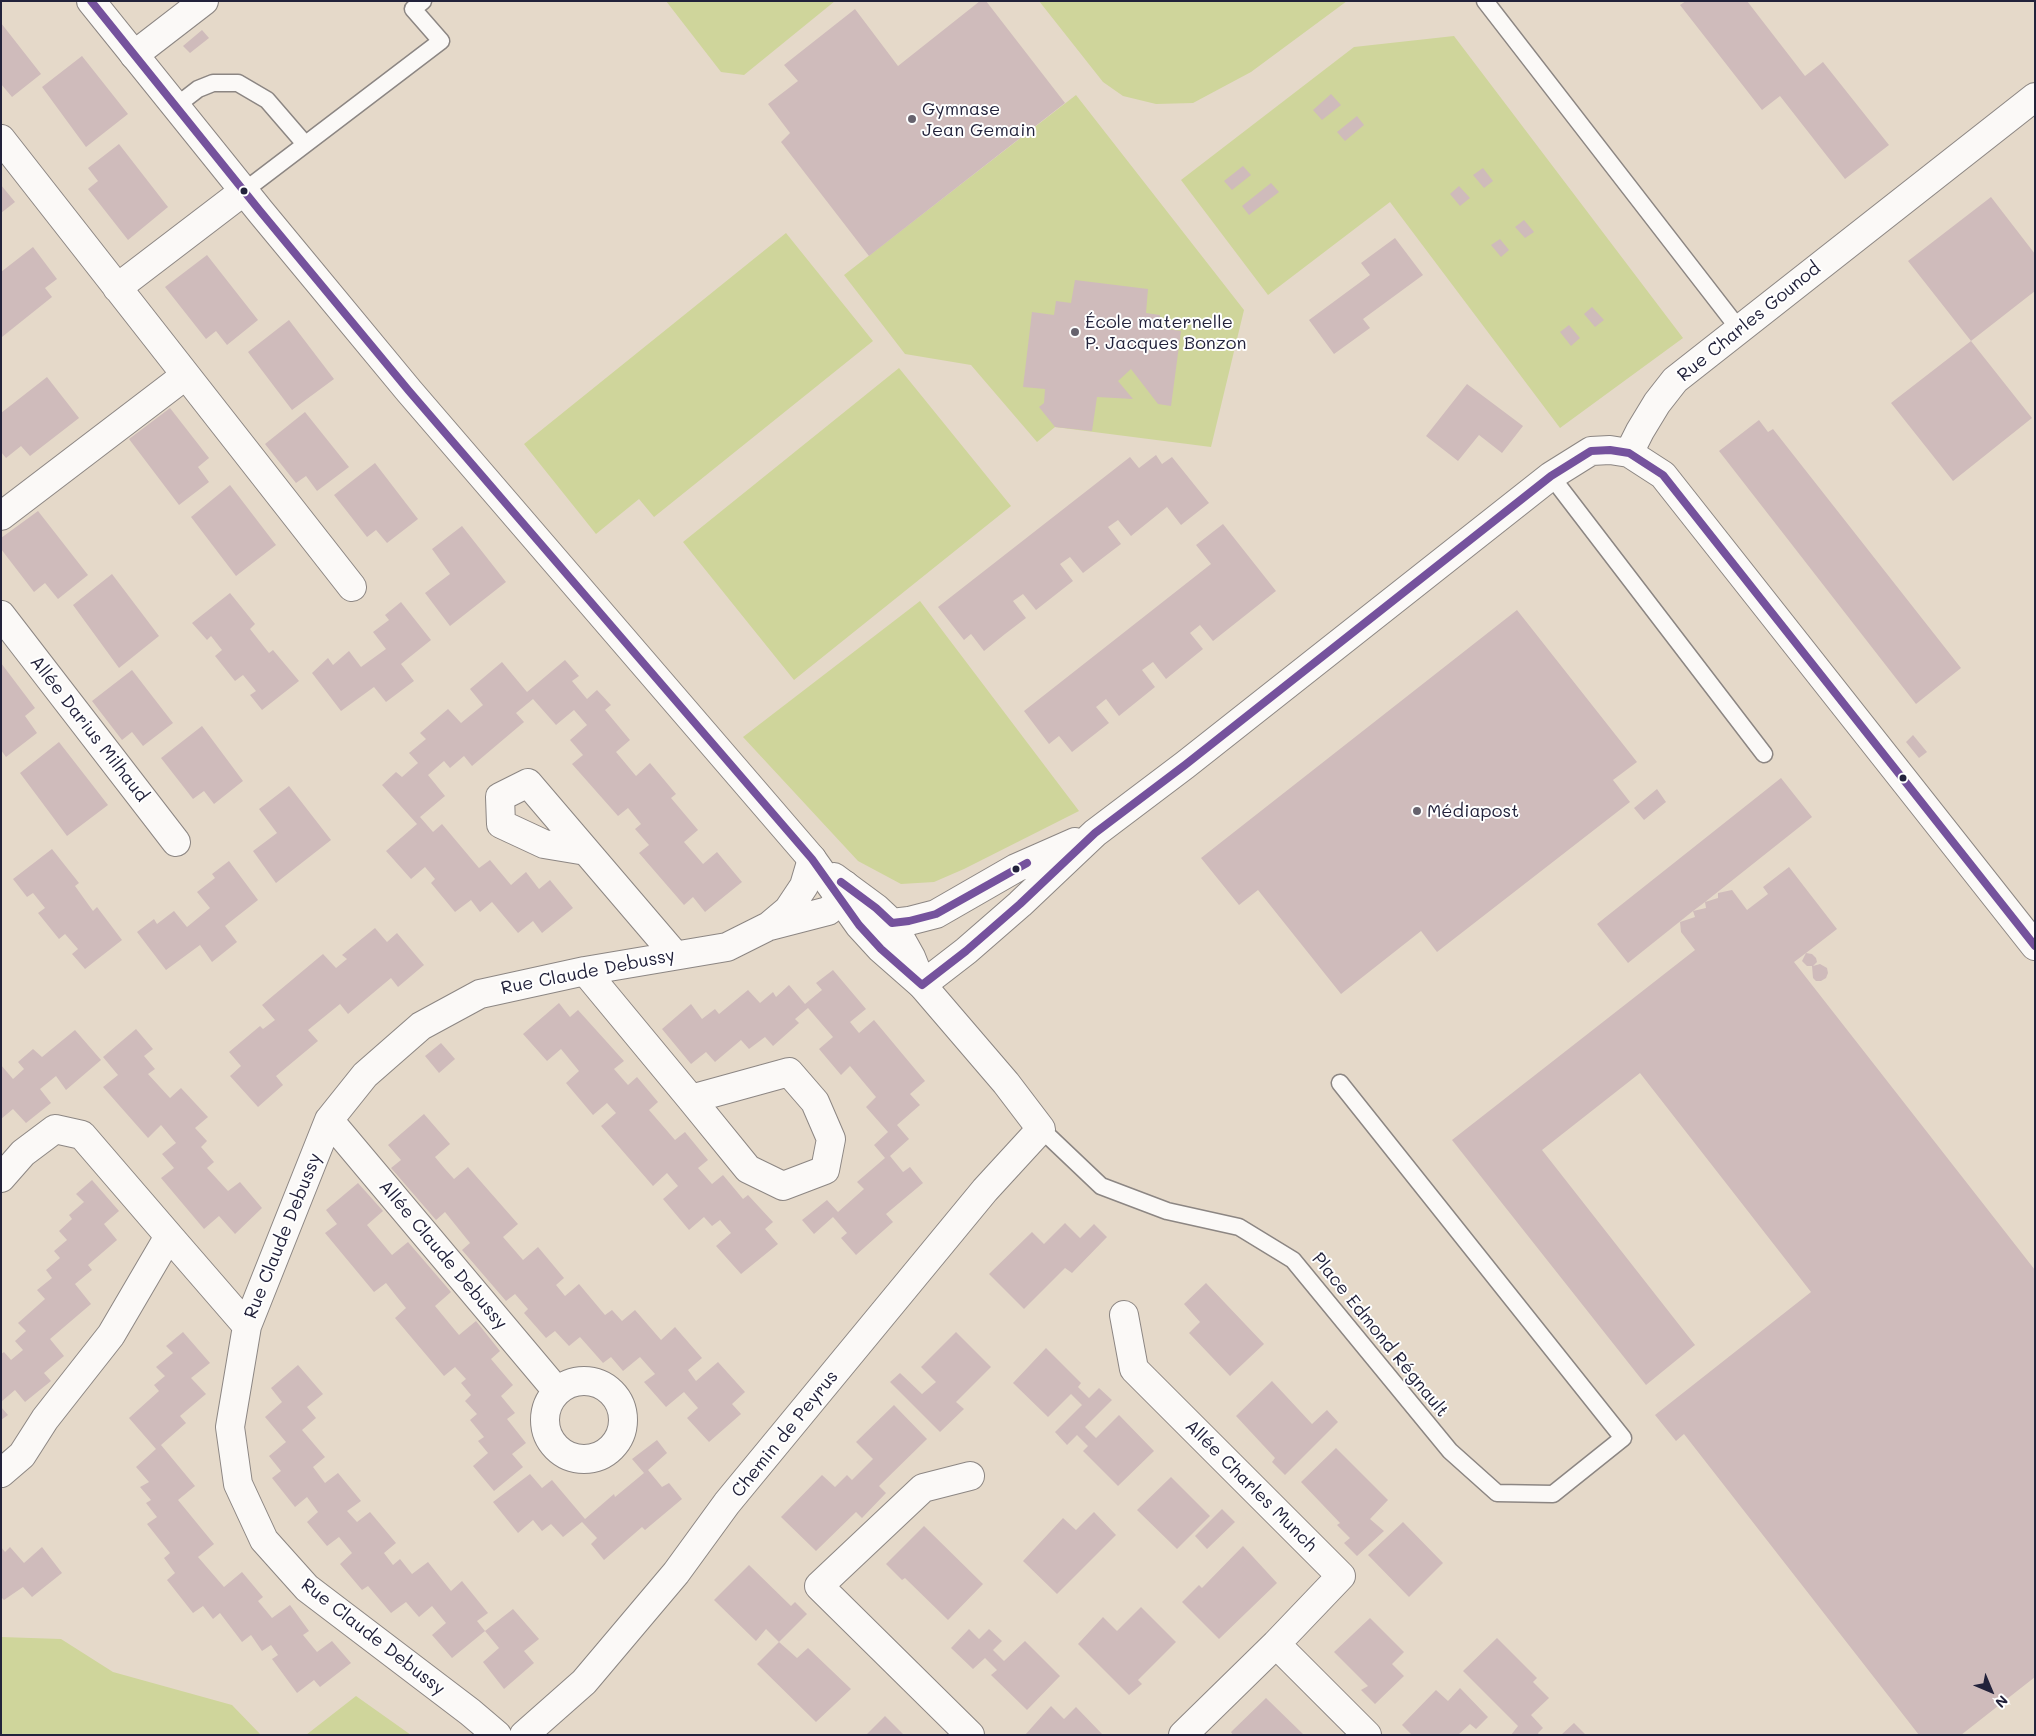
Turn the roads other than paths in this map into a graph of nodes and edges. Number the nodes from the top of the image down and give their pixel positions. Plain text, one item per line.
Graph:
1 (91, 1) edge
2 (204, 1) edge
3 (423, 1) edge
4 (1485, 1) edge
5 (134, 55) junction
6 (2035, 97) edge
7 (176, 106) junction
8 (1, 139) edge
9 (305, 144) junction
10 (244, 191) junction
11 (117, 288) junction
12 (1739, 329) junction
13 (186, 375) junction
14 (1629, 452) junction
15 (1551, 476) junction
16 (1, 516) edge
17 (352, 587) dead end
18 (1, 615) edge
19 (1764, 754) dead end
20 (1095, 833) junction
21 (176, 842) dead end
22 (586, 851) dead end
23 (812, 859) junction
24 (843, 892) junction
25 (936, 914) junction
26 (892, 923) junction
27 (769, 926) junction
28 (2035, 946) edge
29 (675, 955) junction
30 (911, 968) junction
31 (585, 971) junction
32 (1340, 1083) dead end
33 (690, 1099) junction
34 (329, 1120) junction
35 (1041, 1128) junction
36 (1, 1178) edge
37 (169, 1236) junction
38 (1124, 1315) dead end
39 (247, 1326) junction
40 (557, 1391) dead end
41 (1, 1473) edge
42 (970, 1476) dead end
43 (1276, 1644) junction
44 (497, 1735) edge
45 (524, 1735) edge
46 (970, 1735) edge
47 (1183, 1735) edge
48 (1367, 1735) edge

1 - 5 street
2 - 5 street
3 - 9 lane
4 - 12 lane
5 - 7 street
6 - 12 street, Rue Charles Gounod
7 - 9 lane
7 - 10 street
8 - 11 street
9 - 10 lane
10 - 11 street
10 - 23 street
11 - 13 street
12 - 14 street, Rue Charles Gounod
13 - 16 street
13 - 17 street
14 - 15 street
14 - 28 street
15 - 19 lane
15 - 20 street
18 - 21 street, Allée Darius Milhaud
20 - 25 street
20 - 30 street
22 - 29 street
23 - 24 street
23 - 27 street, Rue Claude Debussy
24 - 26 street
24 - 27 street, Rue Claude Debussy
24 - 30 street
25 - 26 street
25 - 30 street
26 - 30 street
27 - 29 street, Rue Claude Debussy
29 - 31 street, Rue Claude Debussy
30 - 35 street
31 - 33 street
31 - 34 street, Rue Claude Debussy
32 - 35 lane, Place Edmond Régnault
33 - 33 street
34 - 39 street, Rue Claude Debussy
34 - 40 street, Allée Claude Debussy
35 - 45 street, Chemin de Peyrus
36 - 37 street
37 - 39 street
37 - 41 street
38 - 43 street, Allée Charles Munch
39 - 44 street, Rue Claude Debussy
42 - 46 street
43 - 47 street, Allée Charles Munch
43 - 48 street

